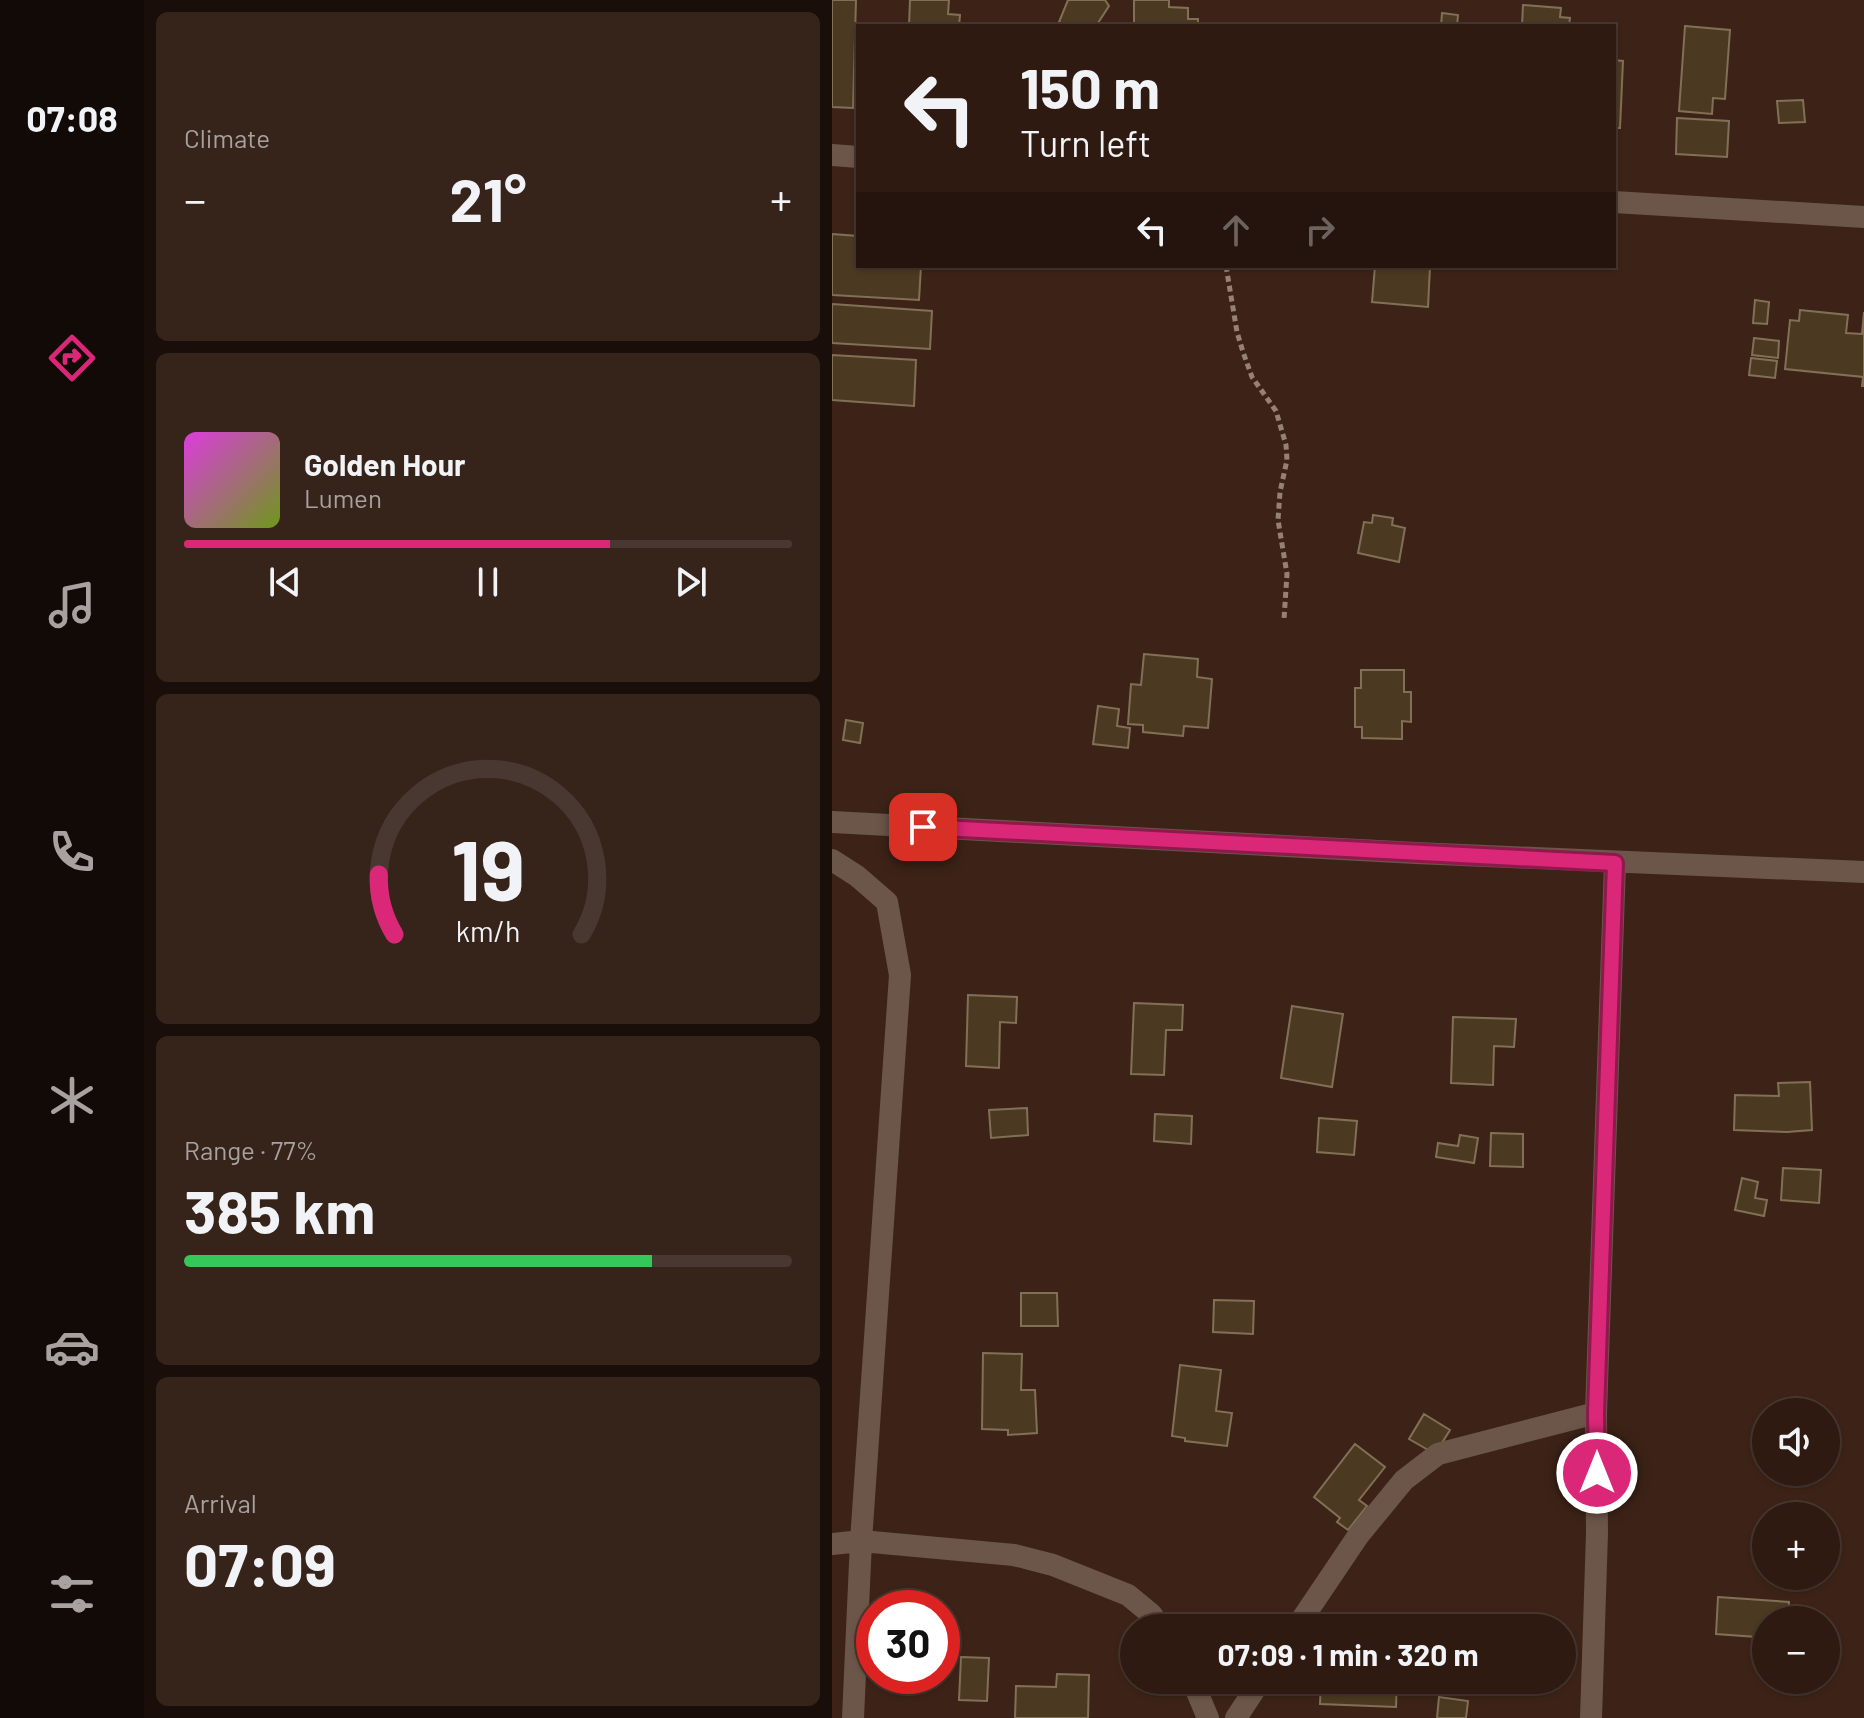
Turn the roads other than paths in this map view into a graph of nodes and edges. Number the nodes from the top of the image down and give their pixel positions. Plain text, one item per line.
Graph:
1 (832, 155) edge
2 (856, 157) edge
3 (1616, 202) edge
4 (1864, 217) edge
5 (832, 822) edge
6 (832, 860) edge
7 (1615, 863) junction
8 (1864, 872) edge
9 (1596, 1413) junction
10 (861, 1541) junction
11 (832, 1544) edge
12 (1151, 1614) edge
13 (1305, 1614) edge
14 (1198, 1694) edge
15 (1252, 1694) edge
16 (853, 1718) edge
17 (1208, 1718) edge
18 (1236, 1718) edge
19 (1591, 1718) edge

1 - 2 street
3 - 4 street
5 - 7 street
6 - 10 street
7 - 8 street
7 - 9 street
9 - 13 street
9 - 19 street
10 - 11 street
10 - 12 street
10 - 16 street
14 - 17 street
15 - 18 street

